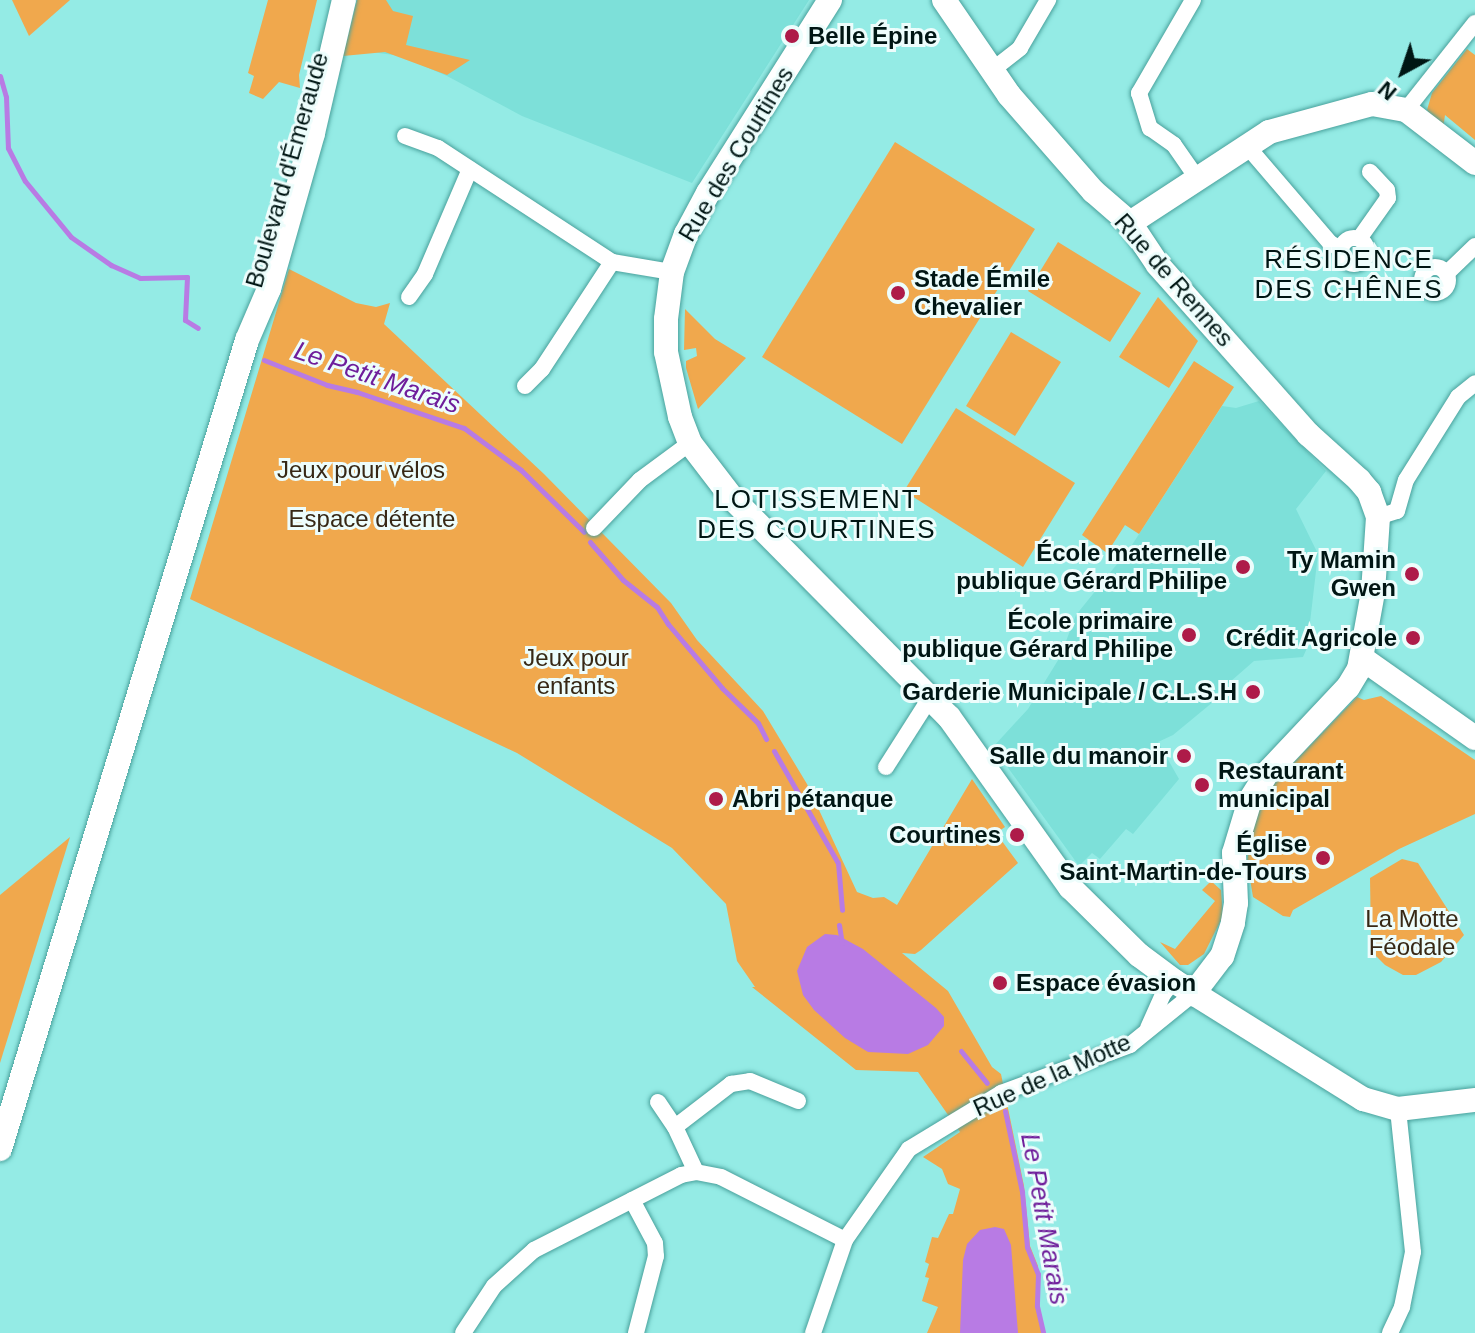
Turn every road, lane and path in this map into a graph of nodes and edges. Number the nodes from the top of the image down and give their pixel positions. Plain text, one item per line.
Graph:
1 (332, 0) edge
2 (344, 0) edge
3 (830, 0) edge
4 (944, 0) edge
5 (1048, 0) edge
6 (1193, 0) edge
7 (1475, 23) edge
8 (991, 71) junction
9 (1406, 110) junction
10 (405, 136) dead end
11 (1247, 146) junction
12 (1475, 163) edge
13 (470, 169) junction
14 (1370, 172) dead end
15 (1197, 178) junction
16 (1130, 223) junction
17 (1359, 239) junction
18 (1475, 246) edge
19 (1341, 249) junction
20 (612, 262) junction
21 (672, 272) junction
22 (1447, 273) dead end
23 (409, 297) dead end
24 (247, 340) junction
25 (1475, 383) edge
26 (525, 386) dead end
27 (690, 443) junction
28 (1378, 517) junction
29 (594, 528) dead end
30 (1363, 659) junction
31 (930, 698) junction
32 (1475, 738) edge
33 (886, 767) dead end
34 (1184, 988) junction
35 (1148, 1030) junction
36 (1475, 1100) edge
37 (798, 1101) dead end
38 (658, 1102) dead end
39 (1398, 1109) junction
40 (675, 1127) junction
41 (0, 1149) edge
42 (696, 1172) junction
43 (632, 1200) junction
44 (845, 1240) junction
45 (463, 1333) edge
46 (636, 1333) edge
47 (813, 1333) edge
48 (1390, 1333) edge

1 - 24 street, Boulevard d'Émeraude
2 - 24 street
3 - 21 street, Rue des Courtines
4 - 8 street, Rue de Rennes
5 - 8 street
6 - 15 street
7 - 9 street
8 - 16 street, Rue de Rennes
9 - 11 street
9 - 12 street
10 - 13 street
11 - 15 street
11 - 19 street
13 - 20 street
13 - 23 street
14 - 17 street
15 - 16 street
16 - 28 street, Rue de Rennes
17 - 19 street
17 - 19 street
18 - 22 street
20 - 21 street
20 - 26 street
21 - 27 street, Rue des Courtines
24 - 41 street
25 - 28 street
27 - 29 street
27 - 31 street, Rue des Courtines
28 - 30 street
30 - 32 street
30 - 34 street
31 - 33 street
31 - 34 street, Rue des Courtines
34 - 35 street, Rue de la Motte
34 - 35 street, Rue de la Motte
34 - 39 street, Rue des Courtines
35 - 44 street, Rue de la Motte
36 - 39 street
37 - 40 street
38 - 40 street
39 - 48 street
40 - 42 street
42 - 43 street
42 - 44 street
43 - 45 street
43 - 46 street
44 - 47 street, Rue de la Motte

